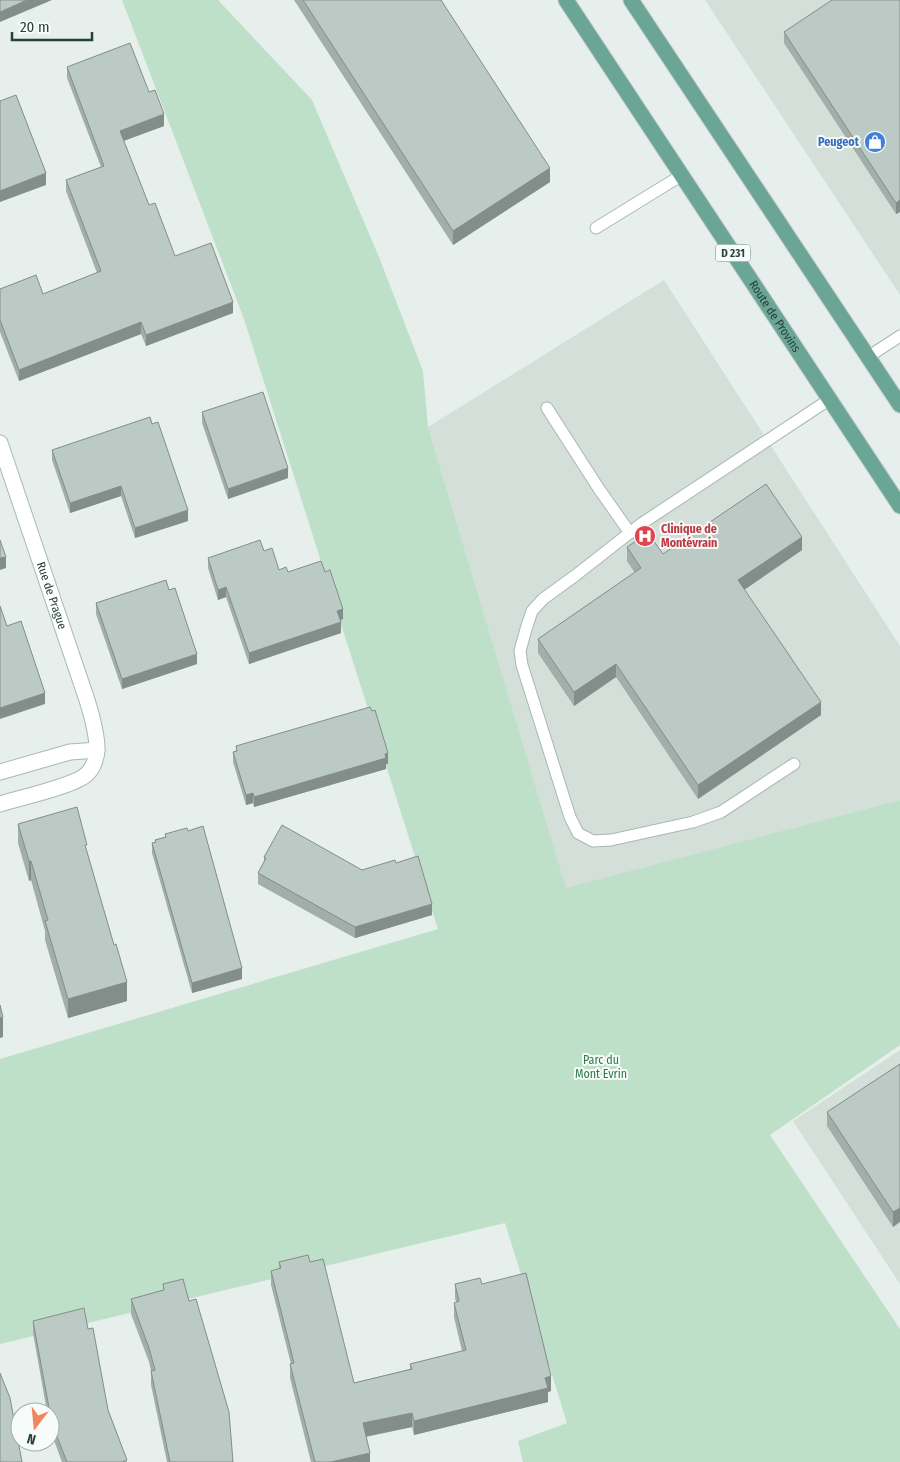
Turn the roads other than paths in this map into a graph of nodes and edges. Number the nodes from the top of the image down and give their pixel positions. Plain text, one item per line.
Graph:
1 (566, 0) edge
2 (631, 0) edge
3 (682, 175) junction
4 (596, 228) dead end
5 (900, 336) edge
6 (868, 356) junction
7 (830, 399) junction
8 (900, 405) edge
9 (547, 408) dead end
10 (0, 443) edge
11 (900, 506) edge
12 (630, 533) junction
13 (97, 750) junction
14 (794, 764) dead end
15 (0, 772) edge
16 (0, 804) edge

1 - 3 main road, Route de Provins / D 231
2 - 6 main road
3 - 4 lane
3 - 7 main road, Route de Provins / D 231
5 - 6 lane
6 - 8 main road
7 - 11 main road, Route de Provins / D 231
7 - 12 lane
9 - 12 lane
10 - 13 street, Rue de Prague
12 - 14 lane
13 - 15 street
13 - 16 street

